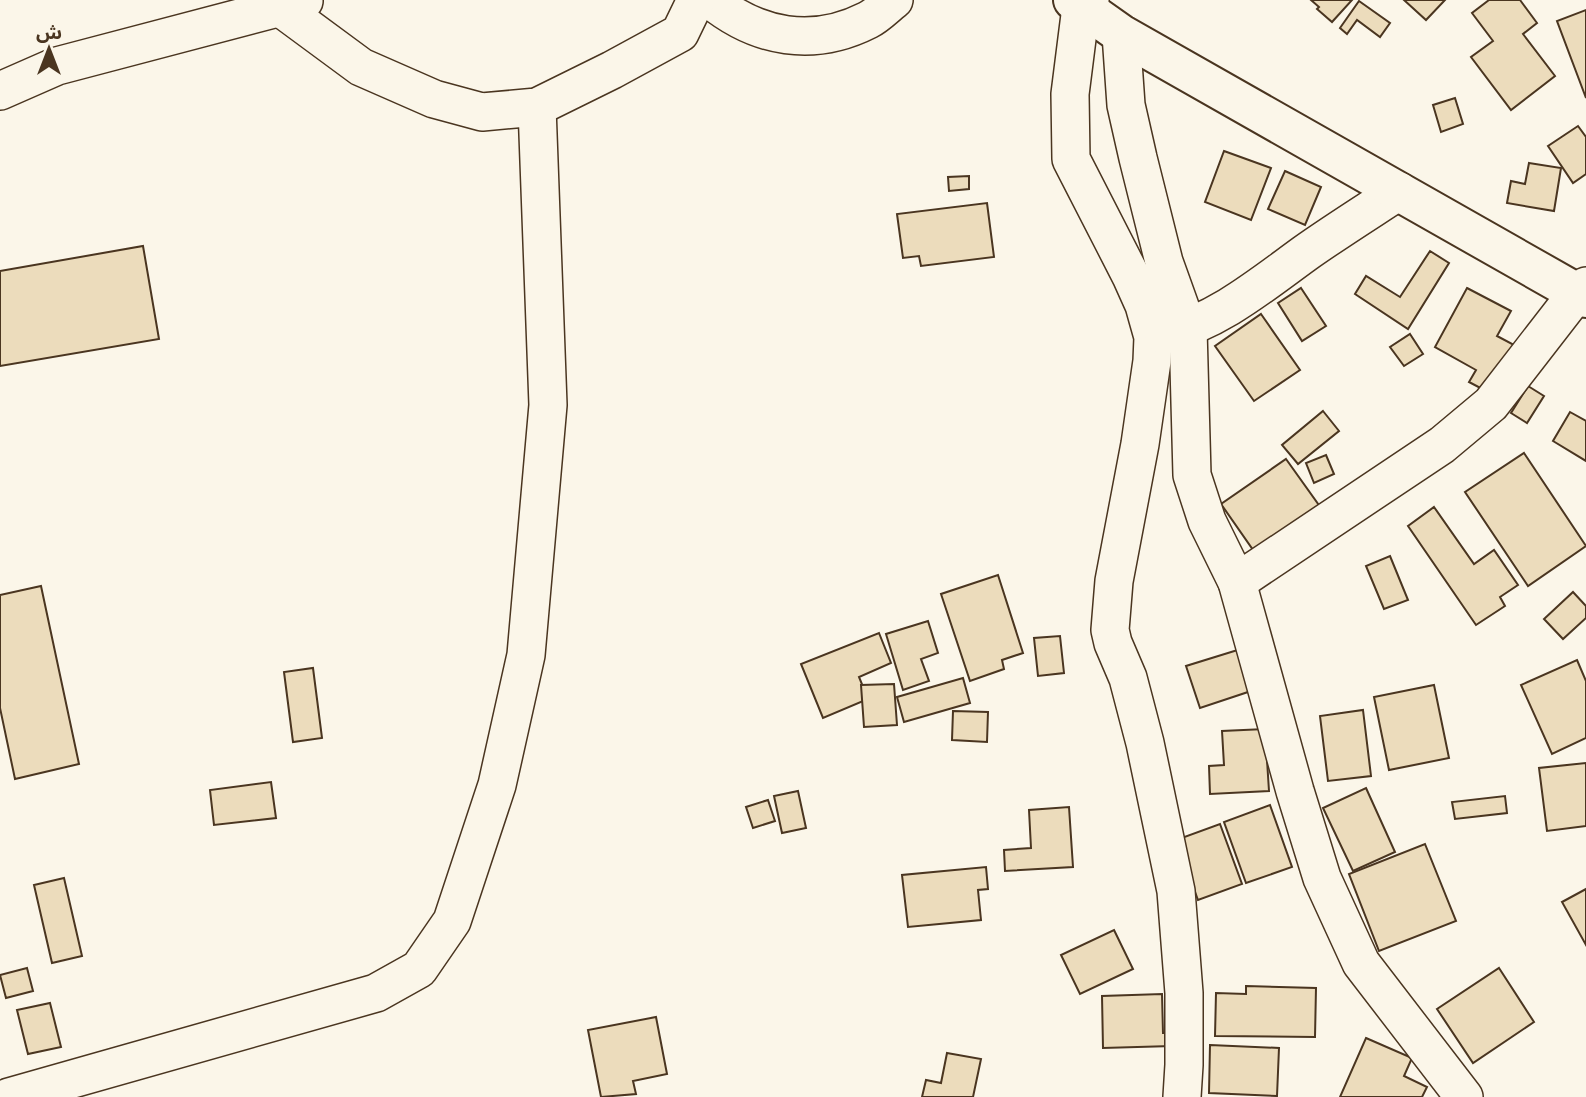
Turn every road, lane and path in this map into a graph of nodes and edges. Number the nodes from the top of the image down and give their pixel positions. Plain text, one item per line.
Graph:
1 (696, 0) edge
2 (711, 0) edge
3 (894, 0) edge
4 (1082, 2) edge
5 (295, 4) edge
6 (1121, 34) junction
7 (0, 91) edge
8 (1070, 94) junction
9 (1126, 105) junction
10 (537, 107) junction
11 (1399, 191) junction
12 (1583, 292) edge
13 (1188, 329) junction
14 (1153, 337) junction
15 (1237, 582) junction
16 (9, 1097) edge
17 (1182, 1097) edge
18 (1464, 1097) edge

1 - 10 street
2 - 3 street
4 - 6 main road
4 - 8 street
5 - 7 street
5 - 10 street
6 - 9 street
6 - 11 main road
8 - 9 street
8 - 14 street
9 - 13 street
10 - 16 street
11 - 12 main road
11 - 13 street
12 - 15 street
13 - 14 street
13 - 15 street
14 - 17 street
15 - 18 street

